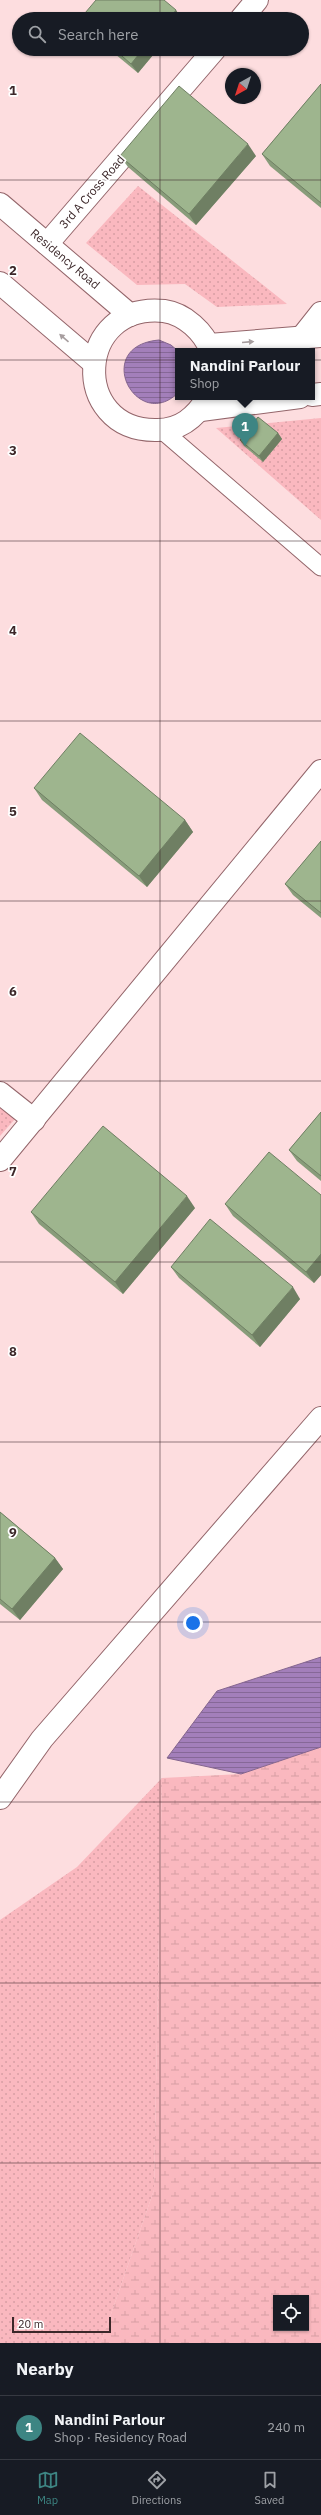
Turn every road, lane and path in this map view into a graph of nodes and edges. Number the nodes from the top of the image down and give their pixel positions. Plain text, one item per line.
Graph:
1 (257, 0) edge
2 (247, 12) edge
3 (209, 56) edge
4 (0, 204) edge
5 (47, 244) junction
6 (0, 283) edge
7 (321, 313) edge
8 (130, 315) junction
9 (312, 337) edge
10 (210, 348) edge
11 (94, 363) junction
12 (252, 400) edge
13 (204, 403) edge
14 (163, 431) junction
15 (321, 567) edge
16 (321, 771) edge
17 (0, 1093) edge
18 (34, 1120) junction
19 (0, 1160) edge
20 (321, 1418) edge
21 (1, 1796) edge

1 - 2 street
3 - 5 street, 3rd A Cross Road
4 - 5 street, Residency Road
5 - 8 street, Residency Road
11 -> 6 street
7 - 9 street
8 - 10 street
8 - 11 street
10 -> 9 street
11 - 14 street
12 - 13 street
13 - 14 street
14 - 15 lane
16 - 18 street
17 - 18 street
18 - 19 street
20 - 21 street

